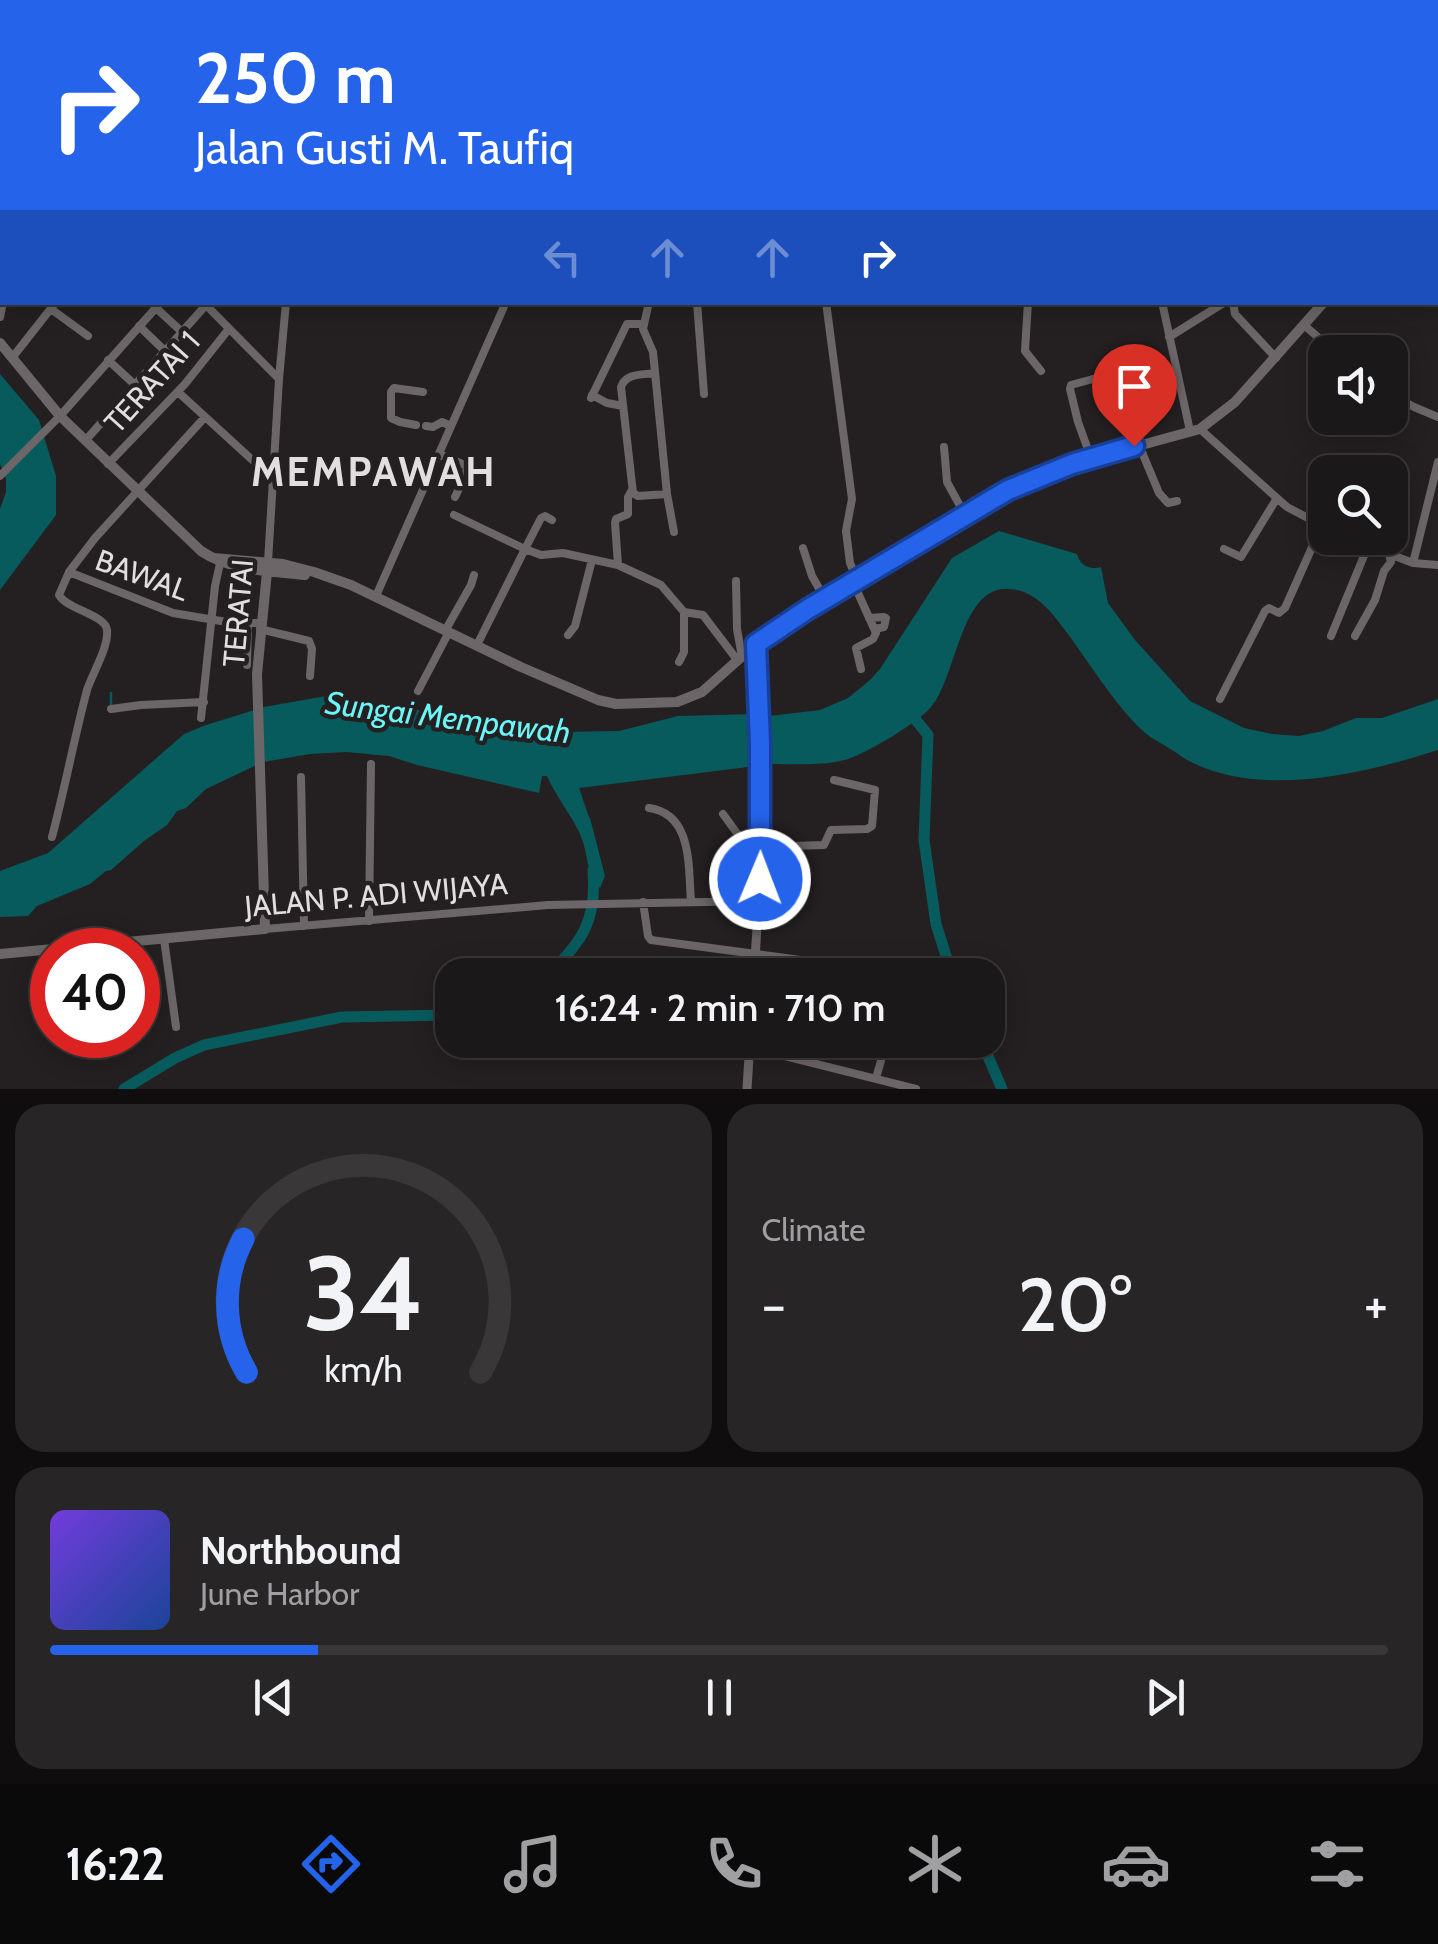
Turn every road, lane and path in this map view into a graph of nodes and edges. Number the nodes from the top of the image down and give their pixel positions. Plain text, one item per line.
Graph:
1 (158, 305) edge
2 (203, 305) edge
3 (205, 305) edge
4 (286, 305) edge
5 (505, 305) edge
6 (648, 305) edge
7 (697, 305) edge
8 (826, 305) edge
9 (1028, 305) edge
10 (1163, 305) edge
11 (1227, 305) edge
12 (1230, 305) edge
13 (1321, 305) edge
14 (54, 306) edge
15 (643, 324) junction
16 (1304, 325) junction
17 (138, 326) junction
18 (228, 330) junction
19 (181, 331) junction
20 (1316, 335) edge
21 (88, 336) dead end
22 (1169, 337) junction
23 (0, 344) edge
24 (164, 350) junction
25 (12, 358) junction
26 (1276, 358) junction
27 (108, 360) junction
28 (1041, 371) dead end
29 (1176, 371) junction
30 (655, 372) junction
31 (279, 380) junction
32 (134, 384) junction
33 (178, 392) junction
34 (424, 392) dead end
35 (704, 394) dead end
36 (1408, 404) edge
37 (623, 406) junction
38 (60, 416) junction
39 (206, 417) junction
40 (1438, 417) edge
41 (452, 426) junction
42 (1195, 430) junction
43 (85, 441) junction
44 (1139, 445) junction
45 (944, 446) dead end
46 (439, 454) junction
47 (1091, 458) junction
48 (1438, 462) edge
49 (108, 464) junction
50 (0, 476) edge
51 (272, 478) junction
52 (632, 490) junction
53 (137, 491) junction
54 (667, 494) junction
55 (455, 497) dead end
56 (1277, 498) junction
57 (1177, 501) dead end
58 (454, 515) dead end
59 (965, 515) junction
60 (1308, 519) edge
61 (552, 520) dead end
62 (674, 532) dead end
63 (803, 548) dead end
64 (525, 549) junction
65 (1224, 549) dead end
66 (1309, 555) edge
67 (1364, 555) edge
68 (1389, 555) edge
69 (1392, 555) edge
70 (218, 559) junction
71 (592, 560) junction
72 (1413, 563) junction
73 (618, 565) junction
74 (1438, 565) edge
75 (268, 567) junction
76 (69, 572) junction
77 (474, 574) dead end
78 (855, 581) junction
79 (736, 582) dead end
80 (376, 596) junction
81 (825, 599) junction
82 (684, 612) junction
83 (869, 618) junction
84 (212, 620) junction
85 (256, 625) junction
86 (874, 629) junction
87 (448, 632) junction
88 (568, 635) dead end
89 (1332, 636) dead end
90 (1355, 636) dead end
91 (756, 644) junction
92 (476, 645) junction
93 (740, 659) junction
94 (679, 662) dead end
95 (247, 665) dead end
96 (862, 669) dead end
97 (310, 676) dead end
98 (418, 691) dead end
99 (1220, 698) dead end
100 (204, 702) junction
101 (111, 709) dead end
102 (202, 718) dead end
103 (371, 764) dead end
104 (301, 777) dead end
105 (834, 780) dead end
106 (650, 808) dead end
107 (723, 814) dead end
108 (52, 837) dead end
109 (760, 847) junction
110 (760, 865) junction
111 (690, 901) junction
112 (758, 901) junction
113 (643, 902) junction
114 (369, 922) junction
115 (304, 926) junction
116 (265, 929) junction
117 (164, 939) junction
118 (0, 954) edge
119 (756, 955) junction
120 (756, 958) edge
121 (780, 958) edge
122 (176, 1028) dead end
123 (748, 1058) edge
124 (801, 1058) edge
125 (882, 1058) edge
126 (876, 1078) junction
127 (747, 1089) edge
128 (916, 1089) edge

1 - 17 street
1 - 19 street
2 - 19 street
3 - 18 street
4 - 31 street, TERATAI
5 - 41 street
6 - 15 street
7 - 35 street
8 - 78 street
9 - 28 street
10 - 22 street
11 - 22 street
12 - 26 street
13 - 16 main road
14 - 21 street
14 - 25 street
15 - 30 street
15 - 37 street
16 - 20 street
16 - 26 main road
17 - 24 street
17 - 27 street
18 - 31 street
18 - 33 street, TERATAI 1
19 - 24 street
22 - 29 street
23 - 25 main road
24 - 32 street
25 - 38 main road
26 - 42 main road
27 - 32 street
27 - 38 street
29 - 42 street
29 - 47 street
30 - 37 street
30 - 54 street
31 - 51 street, TERATAI
32 - 43 street
33 - 39 street
33 - 49 street, TERATAI 1
34 - 41 street
36 - 40 street
37 - 52 street
38 - 43 main road
38 - 50 street
39 - 51 street
39 - 53 street
41 - 46 street
42 - 44 main road
42 - 56 street
43 - 49 main road
44 - 47 main road
44 - 57 street
45 - 59 street
46 - 55 street
46 - 80 street
47 - 59 main road
48 - 72 street
49 - 53 main road
51 - 75 street, TERATAI
52 - 54 street
52 - 73 street
53 - 70 main road
53 - 76 street
54 - 62 street
56 - 60 street
56 - 65 street
58 - 64 street
59 - 78 main road
61 - 64 street
63 - 81 street
64 - 71 street
64 - 92 street
66 - 99 street
67 - 89 street
68 - 90 street
69 - 72 street
70 - 75 main road
70 - 84 street
71 - 73 street
71 - 88 street
72 - 74 street
73 - 82 street
75 - 80 main road
75 - 85 main road, TERATAI
76 - 84 street, BAWAL
76 - 108 street
77 - 87 street
78 - 81 main road
78 - 83 street
79 - 93 street
80 - 87 main road
81 - 91 main road
82 - 93 street
82 - 94 street
83 - 86 street
83 - 86 street
84 - 85 street, BAWAL
84 - 100 street
85 - 95 street
85 - 97 street, BAWAL
85 - 116 main road, TERATAI
86 - 96 street
87 - 92 main road
87 - 98 street
91 - 93 main road
91 - 109 street
92 - 93 main road
100 - 101 street
100 - 102 street
103 - 114 street
104 - 115 street
105 - 109 street
106 - 111 street
107 - 110 street
109 - 110 street
110 - 112 street
111 - 112 street, JALAN P. ADI WIJAYA
111 - 113 street, JALAN P. ADI WIJAYA
112 - 119 street
113 - 114 street, JALAN P. ADI WIJAYA
113 - 119 street
114 - 115 street, JALAN P. ADI WIJAYA
115 - 116 street, JALAN P. ADI WIJAYA
116 - 117 main road, JALAN P. ADI WIJAYA
117 - 118 main road, JALAN P. ADI WIJAYA
117 - 122 street
119 - 120 street
119 - 121 street
123 - 127 street
124 - 126 street
125 - 126 street
126 - 128 street

